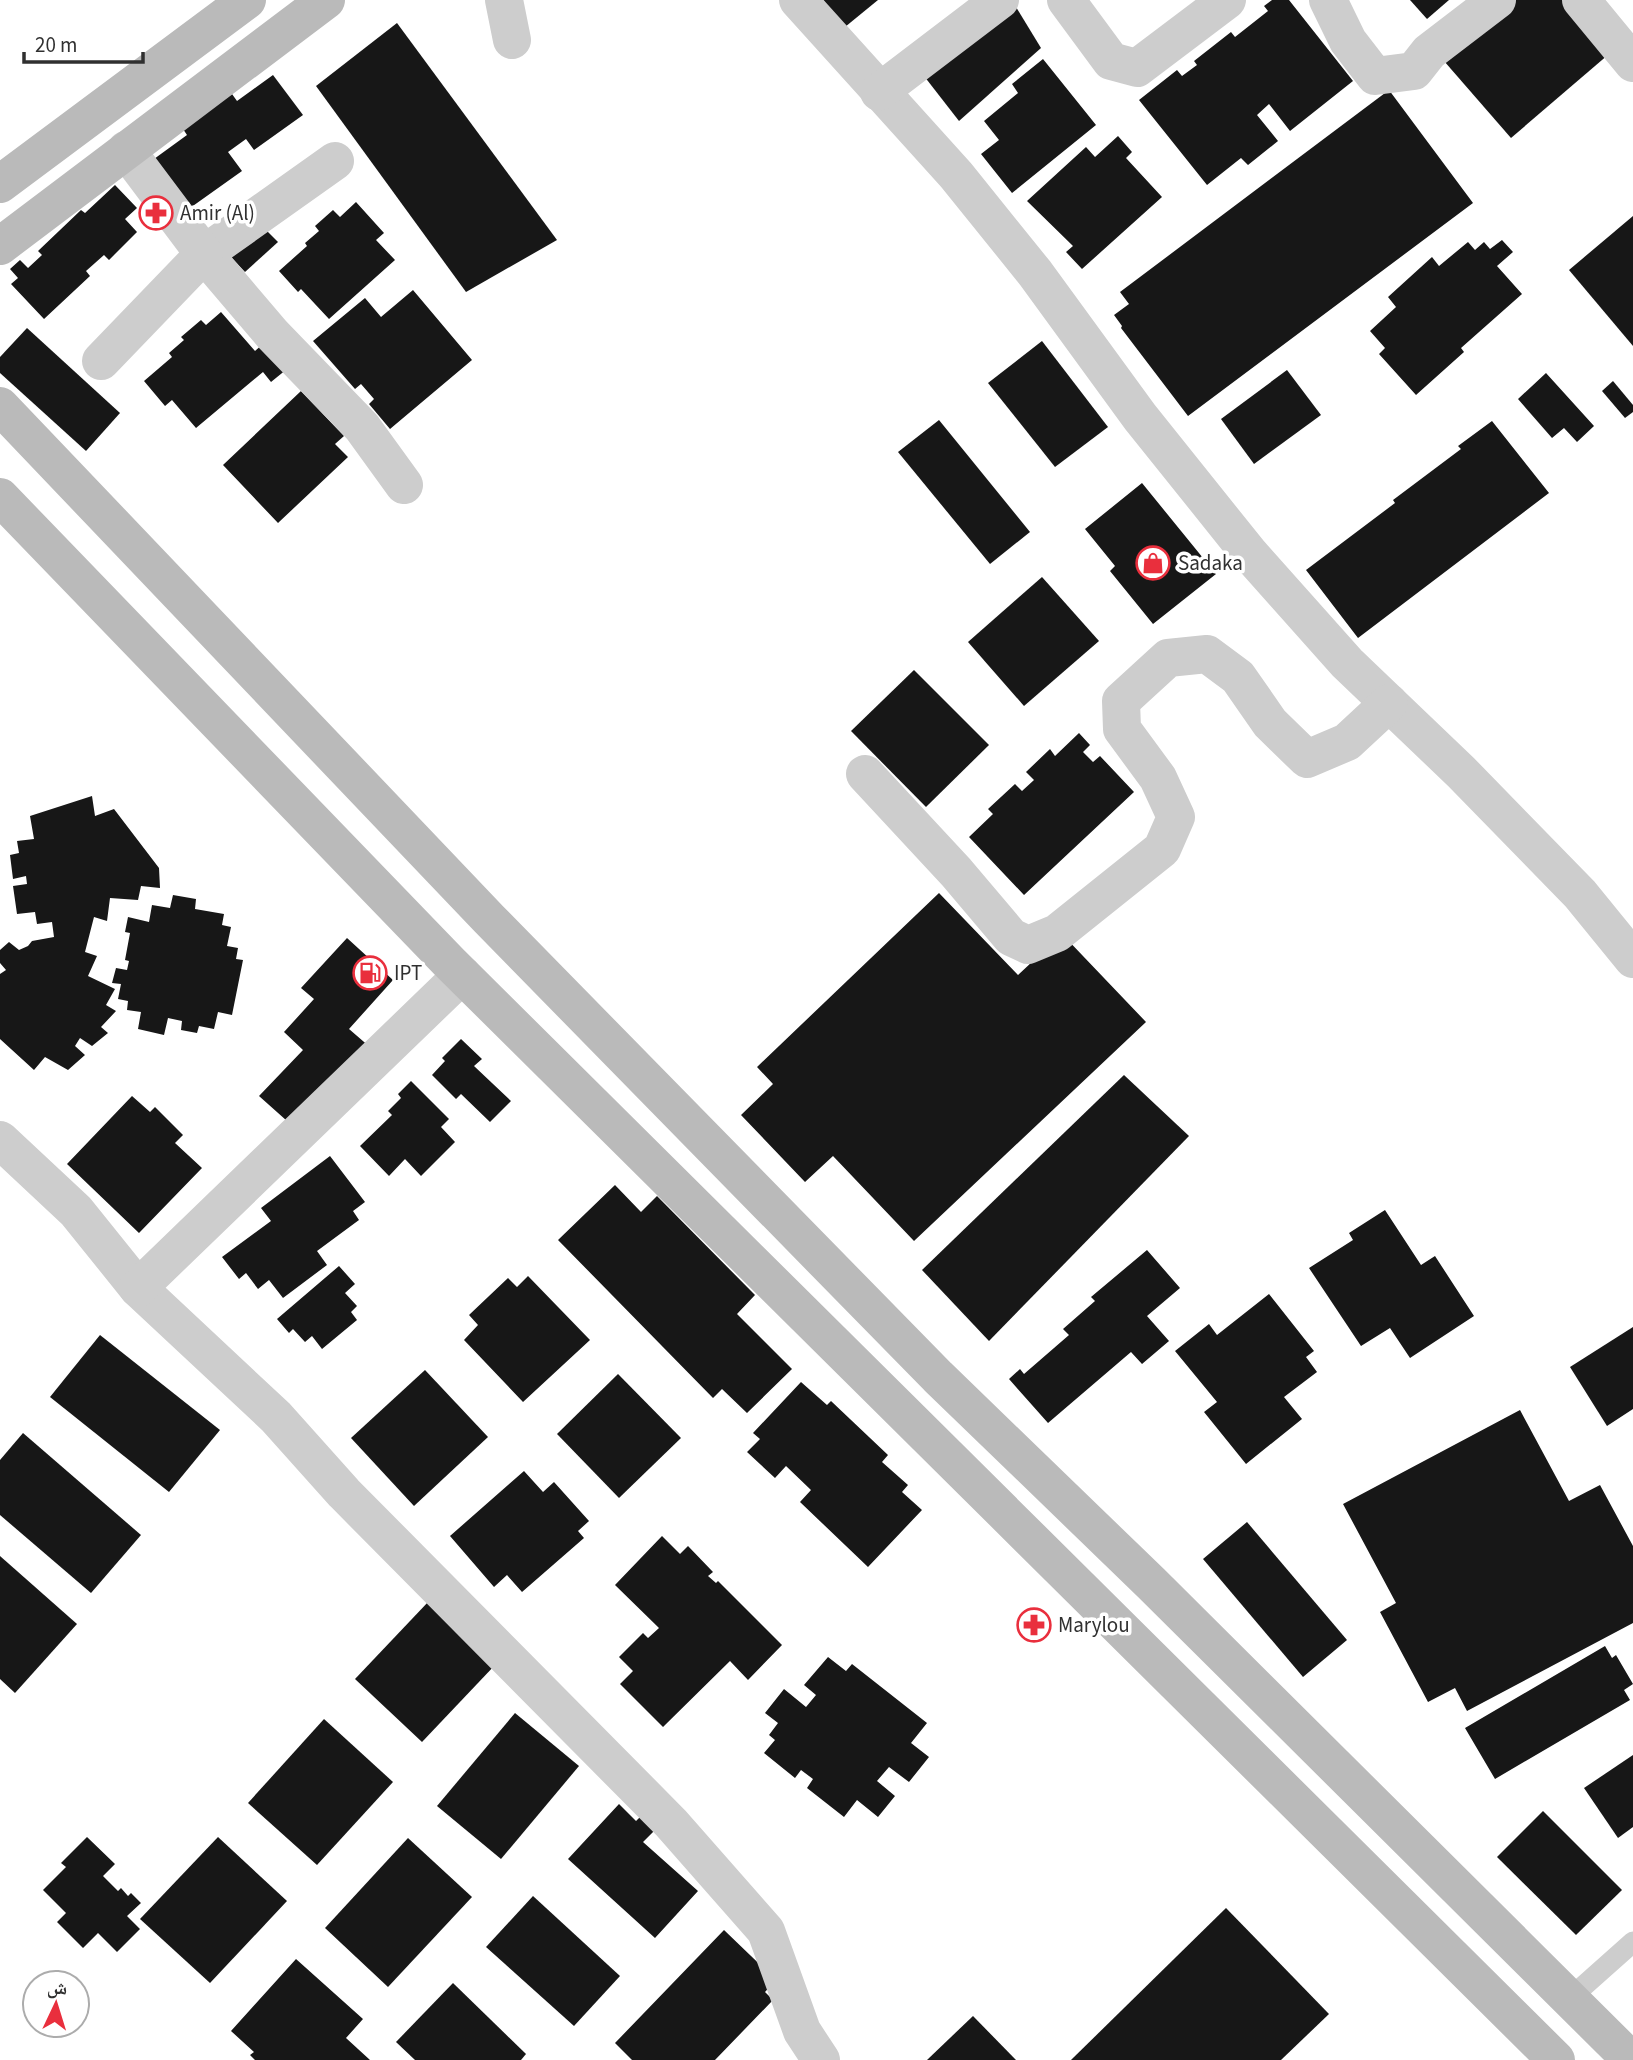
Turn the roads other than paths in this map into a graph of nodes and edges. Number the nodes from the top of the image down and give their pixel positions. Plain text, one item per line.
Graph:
1 (247, 0) edge
2 (326, 0) edge
3 (503, 0) edge
4 (798, 0) edge
5 (1000, 0) edge
6 (1066, 0) edge
7 (1227, 0) edge
8 (1328, 0) edge
9 (1497, 0) edge
10 (1581, 0) edge
11 (512, 40) dead end
12 (1633, 63) edge
13 (879, 92) junction
14 (126, 150) junction
15 (335, 161) dead end
16 (0, 184) edge
17 (0, 246) edge
18 (204, 254) junction
19 (101, 361) dead end
20 (0, 406) edge
21 (404, 485) dead end
22 (0, 497) edge
23 (1388, 703) junction
24 (865, 774) dead end
25 (489, 919) junction
26 (1633, 958) edge
27 (456, 969) junction
28 (0, 1140) edge
29 (138, 1288) junction
30 (938, 1377) junction
31 (905, 1413) junction
32 (1633, 1942) edge
33 (1569, 1999) junction
34 (821, 2060) edge
35 (1556, 2060) edge
36 (1631, 2060) edge

1 - 16 street
2 - 14 street
3 - 11 street
4 - 13 street
5 - 13 street
6 - 7 street
8 - 9 street
10 - 12 street
13 - 23 street
14 - 17 street
14 - 18 street
15 - 18 street
18 - 19 street
18 - 21 street
20 - 25 street
22 - 27 street
23 - 24 street
23 - 26 street
25 - 27 street
25 - 30 street
27 - 29 street
27 - 31 street
28 - 29 street
29 - 34 street
30 - 31 street
30 - 33 street
31 - 35 street
32 - 33 lane
33 - 36 street

